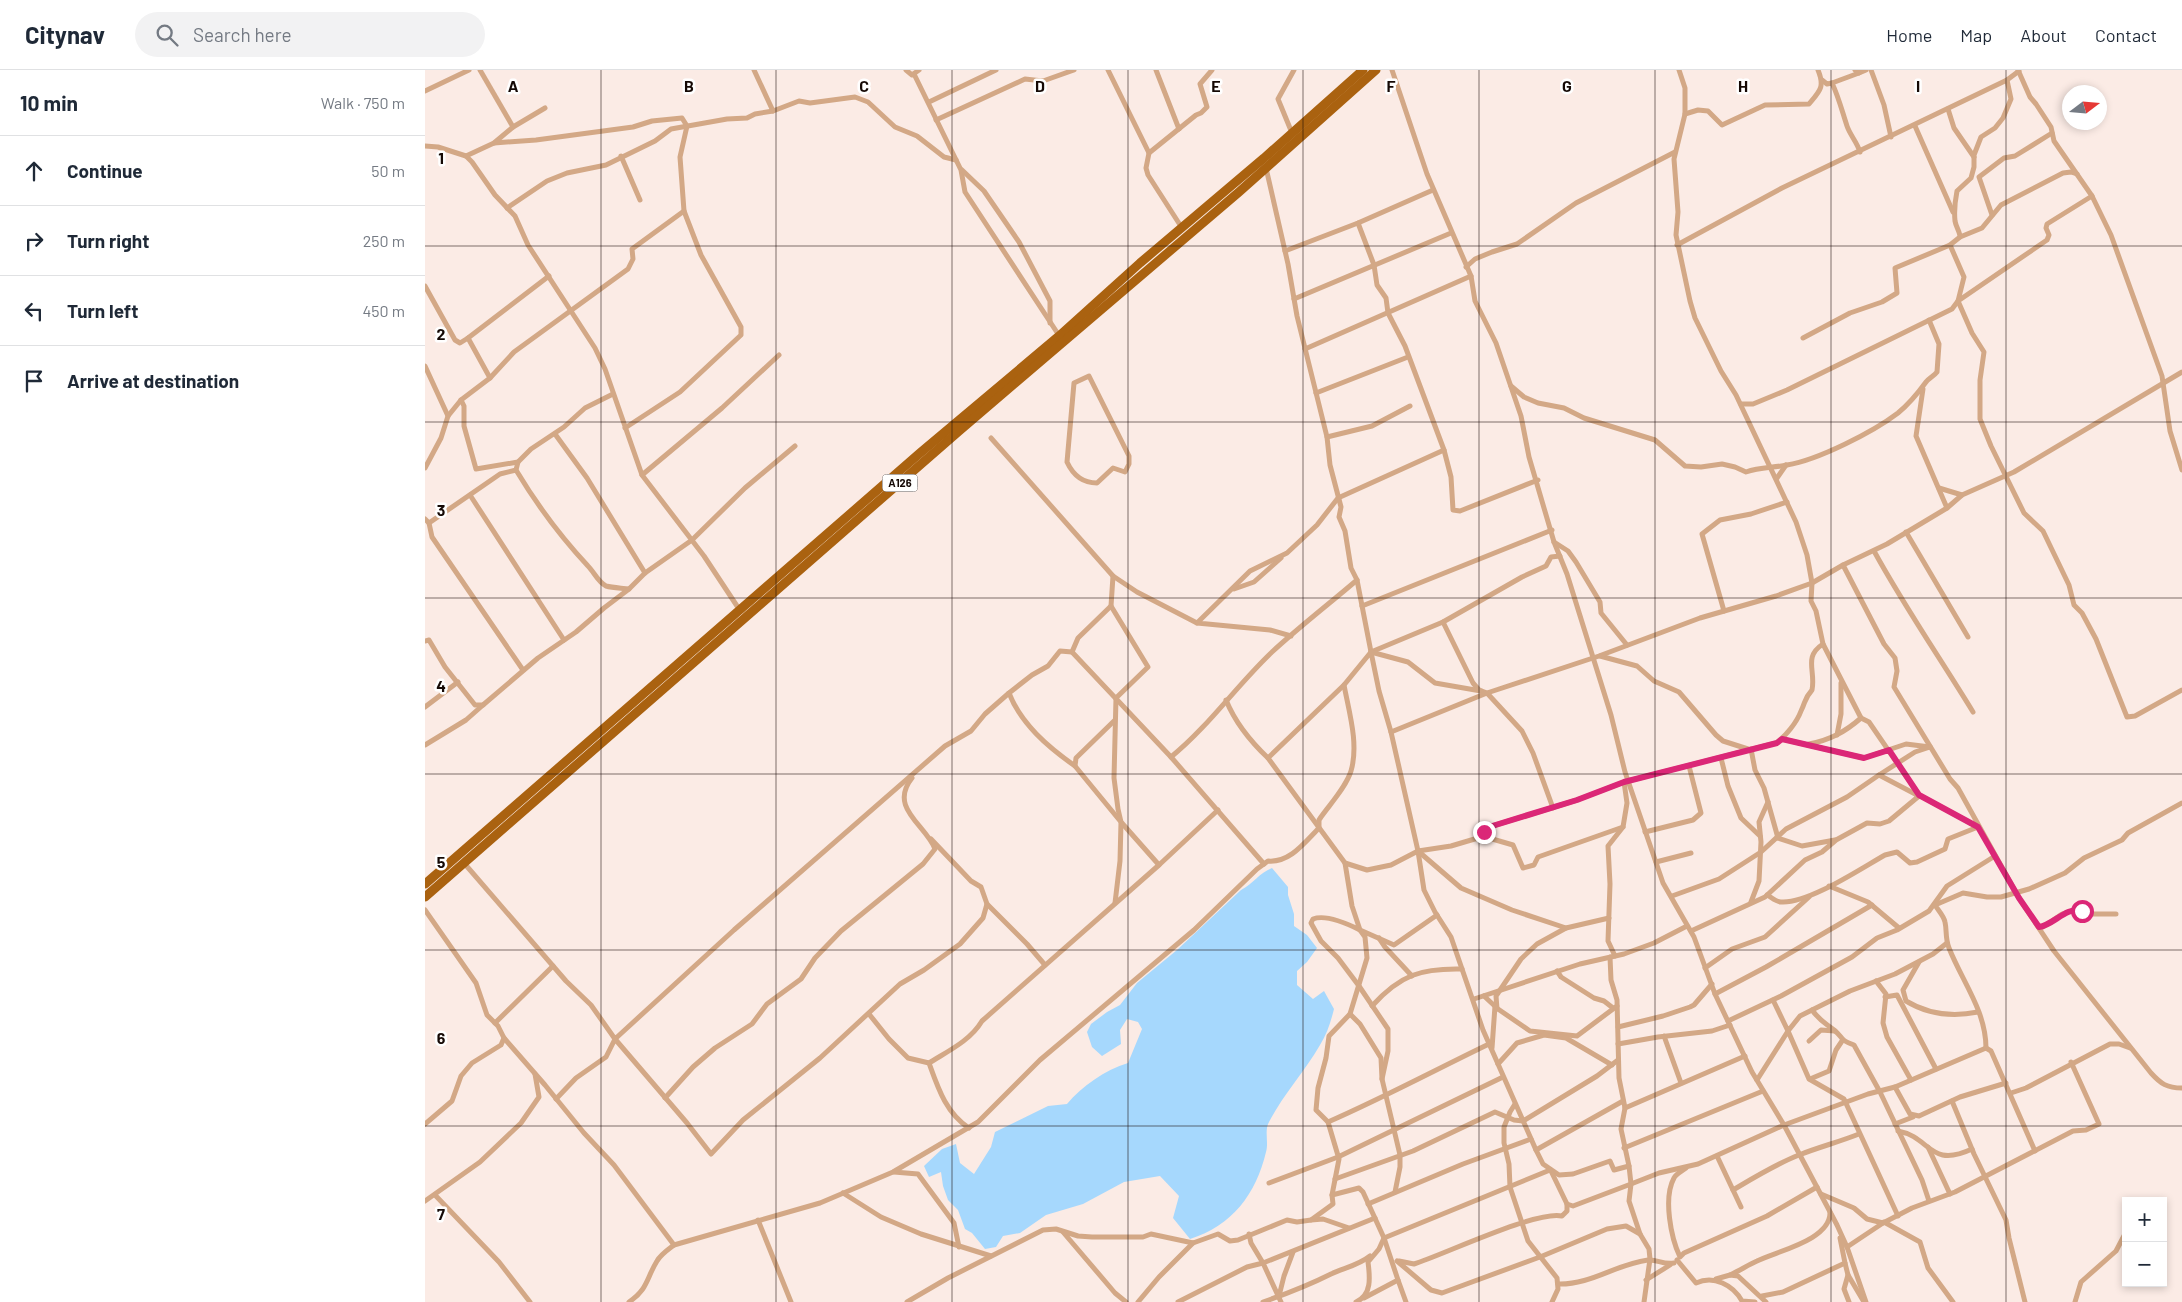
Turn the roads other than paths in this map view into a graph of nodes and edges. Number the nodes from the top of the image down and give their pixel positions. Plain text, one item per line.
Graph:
1 (469, 70) edge
2 (479, 70) edge
3 (754, 70) edge
4 (906, 70) edge
5 (997, 70) edge
6 (1075, 70) edge
7 (1108, 70) edge
8 (1156, 70) edge
9 (1212, 70) edge
10 (1294, 70) edge
11 (1363, 70) edge
12 (1376, 70) edge
13 (1391, 70) edge
14 (1679, 70) edge
15 (1817, 70) edge
16 (1866, 70) edge
17 (1871, 70) edge
18 (2018, 71) edge
19 (917, 72) edge
20 (1857, 72) edge
21 (1822, 80) junction
22 (2007, 80) junction
23 (1832, 84) junction
24 (425, 91) edge
25 (929, 102) junction
26 (545, 108) dead end
27 (1948, 109) junction
28 (773, 111) junction
29 (1685, 114) junction
30 (936, 120) junction
31 (687, 126) junction
32 (1915, 126) junction
33 (513, 127) junction
34 (1179, 129) junction
35 (1291, 133) junction
36 (2052, 133) junction
37 (1891, 137) junction
38 (493, 143) junction
39 (425, 146) edge
40 (1675, 152) junction
41 (1860, 152) junction
42 (1149, 153) junction
43 (466, 156) junction
44 (621, 156) junction
45 (1974, 157) junction
46 (956, 160) junction
47 (1266, 168) junction
48 (961, 170) junction
49 (2077, 174) junction
50 (1433, 190) junction
51 (2092, 196) junction
52 (640, 200) dead end
53 (507, 208) junction
54 (684, 211) junction
55 (1991, 215) junction
56 (1955, 216) junction
57 (1359, 223) junction
58 (1183, 228) junction
59 (1451, 232) junction
60 (1960, 238) junction
61 (1677, 245) junction
62 (1950, 245) junction
63 (1285, 251) junction
64 (1374, 265) junction
65 (1466, 267) junction
66 (549, 276) junction
67 (1471, 276) junction
68 (425, 286) edge
69 (1294, 299) junction
70 (1958, 302) junction
71 (569, 311) junction
72 (1388, 313) junction
73 (1929, 320) junction
74 (1050, 324) junction
75 (468, 338) junction
76 (1803, 338) dead end
77 (1061, 339) junction
78 (1305, 349) junction
79 (779, 355) dead end
80 (1408, 357) junction
81 (425, 366) edge
82 (2182, 372) edge
83 (1089, 376) joint
84 (490, 378) junction
85 (2163, 382) junction
86 (1511, 386) junction
87 (1923, 389) junction
88 (1316, 393) junction
89 (613, 394) junction
90 (461, 400) junction
91 (1741, 404) junction
92 (1753, 404) junction
93 (1409, 406) dead end
94 (448, 416) junction
95 (1747, 417) junction
96 (625, 428) junction
97 (555, 434) junction
98 (1327, 436) junction
99 (991, 438) dead end
100 (795, 446) dead end
101 (1444, 450) junction
102 (518, 462) junction
103 (1786, 465) junction
104 (1770, 466) junction
105 (425, 468) edge
106 (516, 470) junction
107 (2182, 470) edge
108 (642, 475) junction
109 (2006, 475) junction
110 (1777, 478) junction
111 (1538, 480) junction
112 (1939, 488) junction
113 (1961, 495) junction
114 (470, 496) junction
115 (1338, 498) junction
116 (1787, 502) junction
117 (1947, 508) junction
118 (427, 521) edge
119 (1552, 530) junction
120 (1906, 532) junction
121 (692, 540) junction
122 (1555, 542) junction
123 (1874, 551) junction
124 (1287, 553) junction
125 (1560, 556) junction
126 (1843, 565) junction
127 (645, 573) junction
128 (1113, 576) junction
129 (1357, 580) junction
130 (1812, 583) junction
131 (629, 589) junction
132 (1231, 591) junction
133 (1111, 606) junction
134 (1362, 606) junction
135 (739, 610) junction
136 (1724, 611) junction
137 (1443, 622) junction
138 (1197, 623) junction
139 (716, 630) junction
140 (1291, 636) junction
141 (1968, 637) dead end
142 (723, 638) junction
143 (564, 640) junction
144 (425, 641) edge
145 (1823, 644) junction
146 (1627, 646) junction
147 (1072, 652) junction
148 (1371, 652) junction
149 (1599, 656) junction
150 (1592, 657) junction
151 (523, 670) junction
152 (1841, 680) junction
153 (458, 682) junction
154 (1345, 685) junction
155 (2182, 690) edge
156 (1009, 693) junction
157 (1487, 693) junction
158 (1115, 698) junction
159 (1226, 700) junction
160 (483, 706) junction
161 (425, 707) edge
162 (1973, 712) dead end
163 (1861, 718) junction
164 (1115, 721) junction
165 (1391, 732) junction
166 (1837, 735) junction
167 (1782, 739) junction
168 (425, 745) edge
169 (1806, 745) junction
170 (1930, 748) junction
171 (1751, 749) junction
172 (1889, 750) junction
173 (1171, 757) junction
174 (1268, 758) junction
175 (1721, 758) junction
176 (1897, 763) junction
177 (1075, 766) junction
178 (1689, 766) junction
179 (916, 771) junction
180 (1879, 775) junction
181 (1626, 782) junction
182 (1767, 802) junction
183 (2182, 803) edge
184 (1553, 808) junction
185 (1218, 810) junction
186 (1121, 822) junction
187 (1623, 827) junction
188 (1978, 827) junction
189 (1319, 828) junction
190 (1645, 832) junction
191 (1482, 836) junction
192 (1761, 836) junction
193 (1778, 838) junction
194 (931, 839) junction
195 (1835, 840) junction
196 (1418, 851) junction
197 (1761, 852) junction
198 (1691, 854) dead end
199 (1995, 856) junction
200 (1656, 862) junction
201 (464, 863) junction
202 (1345, 863) junction
203 (1264, 864) junction
204 (1159, 865) junction
205 (425, 884) edge
206 (1829, 886) junction
207 (2015, 892) junction
208 (1767, 895) junction
209 (1811, 895) junction
210 (1671, 896) junction
211 (425, 897) edge
212 (1751, 902) junction
213 (1115, 903) junction
214 (987, 904) junction
215 (1871, 905) junction
216 (1935, 905) junction
217 (425, 910) edge
218 (2116, 914) dead end
219 (1437, 915) junction
220 (1609, 918) junction
221 (1687, 926) junction
222 (2039, 927) junction
223 (1566, 928) junction
224 (1899, 928) junction
225 (1360, 930) junction
226 (1691, 931) junction
227 (1379, 938) junction
228 (1947, 943) junction
229 (1612, 956) junction
230 (1919, 961) junction
231 (1045, 965) junction
232 (553, 966) junction
233 (1705, 968) junction
234 (1462, 969) junction
235 (1557, 972) junction
236 (1411, 976) junction
237 (1876, 981) junction
238 (1711, 984) junction
239 (1359, 986) junction
240 (1903, 990) junction
241 (1501, 991) junction
242 (1715, 994) junction
243 (1897, 995) junction
244 (1484, 996) junction
245 (1885, 997) junction
246 (1474, 999) junction
247 (1773, 1000) junction
248 (1372, 1006) junction
249 (1615, 1007) junction
250 (1496, 1008) junction
251 (1812, 1010) junction
252 (1978, 1012) junction
253 (869, 1014) junction
254 (1350, 1014) junction
255 (495, 1023) junction
256 (1729, 1023) junction
257 (1617, 1027) junction
258 (1835, 1031) junction
259 (1788, 1032) junction
260 (1664, 1036) junction
261 (504, 1038) junction
262 (615, 1039) junction
263 (1809, 1041) dead end
264 (1842, 1041) junction
265 (1489, 1044) junction
266 (1618, 1044) junction
267 (1986, 1048) junction
268 (2133, 1049) junction
269 (1492, 1051) junction
270 (1745, 1056) junction
271 (1618, 1060) junction
272 (2071, 1062) junction
273 (929, 1063) junction
274 (1498, 1064) junction
275 (1612, 1065) junction
276 (1936, 1069) junction
277 (535, 1074) junction
278 (1503, 1076) junction
279 (1382, 1079) junction
280 (1809, 1079) junction
281 (1757, 1080) junction
282 (1911, 1080) junction
283 (1681, 1083) junction
284 (2006, 1083) junction
285 (1895, 1087) junction
286 (2182, 1088) edge
287 (1763, 1091) junction
288 (1880, 1092) junction
289 (2011, 1093) junction
290 (1387, 1096) junction
291 (665, 1098) junction
292 (556, 1099) junction
293 (1623, 1101) junction
294 (1952, 1101) junction
295 (1846, 1102) junction
296 (1515, 1104) junction
297 (1625, 1108) junction
298 (1913, 1116) junction
299 (1509, 1117) junction
300 (1523, 1121) junction
301 (1328, 1122) junction
302 (425, 1124) edge
303 (1895, 1124) junction
304 (1784, 1125) junction
305 (969, 1128) junction
306 (1394, 1130) junction
307 (1898, 1131) junction
308 (1859, 1134) junction
309 (1531, 1139) junction
310 (1928, 1147) junction
311 (1505, 1148) junction
312 (1624, 1148) junction
313 (1972, 1149) junction
314 (1536, 1150) junction
315 (2035, 1151) junction
316 (1800, 1154) junction
317 (1400, 1155) junction
318 (1338, 1156) junction
319 (1717, 1156) junction
320 (1629, 1166) junction
321 (1688, 1166) junction
322 (1551, 1170) junction
323 (893, 1172) junction
324 (1985, 1177) junction
325 (1335, 1180) junction
326 (1269, 1183) dead end
327 (1631, 1184) junction
328 (1817, 1186) junction
329 (1510, 1187) junction
330 (1733, 1190) junction
331 (1395, 1192) junction
332 (843, 1193) junction
333 (1821, 1194) junction
334 (1950, 1194) junction
335 (435, 1195) junction
336 (1332, 1195) junction
337 (425, 1202) edge
338 (1929, 1202) junction
339 (1369, 1204) junction
340 (1567, 1204) junction
341 (1741, 1207) dead end
342 (1829, 1210) junction
343 (1898, 1216) junction
344 (1375, 1218) junction
345 (758, 1220) junction
346 (1311, 1220) junction
347 (1522, 1223) junction
348 (1884, 1223) junction
349 (1837, 1225) junction
350 (1349, 1228) junction
351 (1062, 1232) junction
352 (1249, 1234) junction
353 (1640, 1234) junction
354 (1384, 1238) junction
355 (2122, 1240) edge
356 (1193, 1244) junction
357 (674, 1245) junction
358 (959, 1247) junction
359 (1847, 1247) junction
360 (1293, 1252) junction
361 (1375, 1252) junction
362 (1389, 1252) junction
363 (991, 1256) junction
364 (1540, 1257) junction
365 (1650, 1259) junction
366 (1677, 1260) junction
367 (1397, 1261) junction
368 (1263, 1263) junction
369 (1845, 1263) junction
370 (1847, 1275) junction
371 (1730, 1276) junction
372 (1398, 1280) junction
373 (1646, 1280) junction
374 (1715, 1280) junction
375 (1558, 1284) junction
376 (1762, 1296) junction
377 (1364, 1298) junction
378 (1280, 1299) edge
379 (530, 1302) edge
380 (629, 1302) edge
381 (791, 1302) edge
382 (907, 1302) edge
383 (1126, 1302) edge
384 (1138, 1302) edge
385 (1178, 1302) edge
386 (1263, 1302) edge
387 (1356, 1302) edge
388 (1406, 1302) edge
389 (1552, 1302) edge
390 (1644, 1302) edge
391 (1755, 1302) edge
392 (1766, 1302) edge
393 (1849, 1302) edge
394 (1865, 1302) edge
395 (1953, 1302) edge
396 (2025, 1302) edge
397 (2075, 1302) edge

1 - 24 street
2 - 33 street
3 - 28 street
4 - 19 street
5 - 25 street
6 - 30 street
7 - 42 street
8 - 34 street
9 - 34 street
10 - 35 street
11 - 35 highway, A126
12 - 47 highway, A126
13 - 50 street
14 - 29 street
15 - 21 street
16 - 20 street
17 - 37 street
18 - 22 street
18 - 36 street
19 - 25 street
20 - 23 street
21 - 23 street
21 - 29 street
22 - 27 street
22 - 45 street
23 - 41 street
25 - 30 street
26 - 33 street
27 - 32 street
27 - 45 street
28 - 31 street
28 - 46 street
29 - 40 street
30 - 46 street
31 - 38 street
31 - 44 street
31 - 54 street
32 - 37 street
32 - 56 street
33 - 38 street
34 - 42 street
35 - 58 highway, A126
36 - 49 street
36 - 55 street
37 - 41 street
38 - 43 street
39 - 43 street
40 - 61 street
40 - 65 street
41 - 61 street
42 - 58 street
43 - 53 street
44 - 52 street
44 - 53 street
45 - 56 street
46 - 48 street
47 - 63 street
47 - 77 highway, A126
48 - 74 street
48 - 74 street
49 - 51 street
49 - 55 street
50 - 57 street
50 - 59 street
51 - 70 street
51 - 85 street
53 - 66 street
54 - 71 street
54 - 96 street
55 - 60 street
56 - 60 street
57 - 63 street
57 - 64 street
58 - 77 highway, A126
59 - 64 street
59 - 65 street
60 - 62 street
61 - 91 street
62 - 70 street
62 - 76 street
63 - 69 street
64 - 69 street
64 - 72 street
65 - 67 street
66 - 71 street
66 - 75 street
67 - 72 street
67 - 86 street
68 - 75 street
69 - 78 street
70 - 73 street
70 - 109 street
71 - 84 street
71 - 89 street
72 - 78 street
72 - 80 street
73 - 87 street
73 - 92 street
74 - 77 street
75 - 84 street
77 - 135 highway, A126
77 - 142 highway, A126
78 - 88 street
79 - 108 street
80 - 88 street
80 - 101 street
81 - 94 street
82 - 85 street
83 - 83 street
84 - 90 street
85 - 107 street
85 - 109 street
86 - 104 street
86 - 111 street
87 - 103 street
87 - 112 street
88 - 98 street
89 - 96 street
89 - 97 street
90 - 94 street
90 - 102 street
91 - 92 street
91 - 95 street
92 - 95 street
93 - 98 street
94 - 105 street
95 - 104 street
96 - 108 street
97 - 102 street
97 - 127 street
98 - 115 street
99 - 128 street
100 - 121 street
101 - 111 street
101 - 115 street
102 - 106 street
103 - 104 street
103 - 110 street
104 - 110 street
106 - 114 street
106 - 131 street
108 - 121 street
109 - 113 street
109 - 155 street
110 - 116 street
111 - 119 street
112 - 113 street
112 - 117 street
113 - 117 street
114 - 118 street
114 - 143 street
115 - 124 street
115 - 129 street
116 - 130 street
116 - 136 street
117 - 120 street
118 - 151 street
119 - 122 street
119 - 134 street
120 - 123 street
120 - 141 street
121 - 127 street
121 - 135 street
122 - 125 street
122 - 146 street
123 - 126 street
123 - 162 street
124 - 132 street
124 - 132 street
125 - 137 street
125 - 150 street
126 - 130 street
126 - 170 street
127 - 131 street
128 - 133 street
128 - 138 street
129 - 134 street
129 - 140 street
130 - 136 street
130 - 145 street
131 - 143 street
132 - 138 street
133 - 147 street
133 - 158 street
134 - 148 street
135 - 139 highway, A126
136 - 146 street
137 - 148 street
137 - 157 street
138 - 140 street
139 - 142 highway
139 - 205 highway, A126
140 - 159 street
142 - 201 highway, A126
143 - 151 street
144 - 153 street
145 - 152 street
145 - 167 street
146 - 149 street
147 - 156 street
147 - 158 street
148 - 154 street
148 - 157 street
148 - 165 street
149 - 150 street
149 - 171 street
150 - 157 street
150 - 181 street
151 - 160 street
152 - 163 street
152 - 166 street
153 - 160 street
153 - 161 street
154 - 174 street
154 - 189 street
156 - 177 street
156 - 179 street
157 - 165 street
157 - 184 street
158 - 164 street
158 - 173 street
159 - 173 street
159 - 174 street
160 - 168 street
163 - 166 street
163 - 172 street
164 - 177 street
164 - 186 street
165 - 196 street
166 - 169 street
167 - 169 street
167 - 171 street
169 - 172 street
170 - 172 street
170 - 176 street
170 - 188 street
171 - 175 street
171 - 182 street
172 - 176 street
173 - 185 street
174 - 189 street
175 - 178 street
175 - 192 street
176 - 180 street
176 - 188 street
177 - 186 street
178 - 181 street
178 - 190 street
179 - 194 street
179 - 262 street
180 - 193 street
180 - 195 street
181 - 184 street
181 - 187 street
181 - 190 street
182 - 192 street
182 - 193 street
183 - 207 street
184 - 191 street
185 - 203 street
185 - 204 street
186 - 204 street
186 - 213 street
187 - 191 street
187 - 220 street
188 - 199 street
188 - 206 street
189 - 202 street
189 - 203 street
190 - 200 street
191 - 196 street
192 - 197 street
193 - 195 street
193 - 197 street
194 - 214 street
194 - 291 street
195 - 208 street
196 - 202 street
196 - 219 street
196 - 223 street
197 - 210 street
197 - 212 street
198 - 200 street
199 - 207 street
199 - 216 street
200 - 210 street
201 - 211 highway, A126
201 - 232 street
202 - 225 street
203 - 305 street
204 - 213 street
206 - 209 street
206 - 215 street
207 - 216 street
207 - 222 street
208 - 209 street
208 - 212 street
209 - 233 street
210 - 221 street
212 - 226 street
213 - 231 street
214 - 231 street
214 - 253 street
215 - 224 street
215 - 242 street
216 - 224 street
216 - 228 street
217 - 255 street
218 - 222 street
219 - 227 street
219 - 234 street
220 - 223 street
220 - 229 street
221 - 226 street
221 - 229 street
222 - 268 street
223 - 241 street
224 - 247 street
225 - 227 street
225 - 239 street
225 - 239 street
226 - 233 street
227 - 236 street
228 - 230 street
228 - 252 street
229 - 235 street
229 - 249 street
230 - 237 street
230 - 240 street
231 - 273 street
232 - 255 street
232 - 262 street
233 - 238 street
234 - 236 street
234 - 246 street
235 - 241 street
235 - 249 street
236 - 248 street
237 - 245 street
237 - 251 street
238 - 242 street
238 - 257 street
239 - 248 street
239 - 254 street
240 - 243 street
240 - 252 street
241 - 244 street
241 - 250 street
242 - 256 street
243 - 245 street
243 - 276 street
244 - 246 street
244 - 250 street
245 - 282 street
246 - 265 street
247 - 256 street
247 - 259 street
248 - 279 street
249 - 250 street
249 - 257 street
250 - 269 street
251 - 258 street
251 - 259 street
252 - 267 street
253 - 273 street
253 - 291 street
254 - 279 street
254 - 301 street
255 - 261 street
256 - 260 street
256 - 270 street
257 - 266 street
258 - 263 street
258 - 264 street
259 - 280 street
259 - 281 street
260 - 266 street
260 - 283 street
261 - 277 street
261 - 302 street
262 - 291 street
262 - 292 street
264 - 280 street
264 - 288 street
265 - 269 street
265 - 290 street
266 - 271 street
267 - 276 street
267 - 284 street
268 - 272 street
268 - 286 street
269 - 274 street
270 - 281 street
270 - 283 street
271 - 275 street
271 - 293 street
272 - 289 street
272 - 315 street
273 - 305 street
274 - 275 street
274 - 278 street
275 - 300 street
276 - 282 street
277 - 292 street
277 - 335 street
278 - 296 street
278 - 306 street
279 - 290 street
280 - 295 street
281 - 287 street
282 - 285 street
283 - 297 street
284 - 289 street
284 - 294 street
285 - 288 street
285 - 298 street
287 - 304 street
287 - 312 street
288 - 295 street
288 - 303 street
289 - 315 street
290 - 301 street
290 - 306 street
292 - 357 street
293 - 297 street
293 - 314 street
294 - 298 street
294 - 313 street
295 - 304 street
295 - 308 street
296 - 299 street
296 - 300 street
297 - 312 street
298 - 303 street
299 - 300 street
299 - 311 street
299 - 317 street
300 - 309 street
301 - 318 street
303 - 307 street
304 - 316 street
304 - 319 street
305 - 323 street
306 - 317 street
306 - 318 street
307 - 310 street
307 - 338 street
308 - 316 street
308 - 343 street
309 - 311 street
309 - 314 street
310 - 313 street
310 - 334 street
311 - 329 street
311 - 331 street
312 - 320 street
313 - 324 street
314 - 322 street
315 - 324 street
316 - 328 street
316 - 330 street
317 - 325 street
317 - 331 street
318 - 325 street
318 - 326 street
319 - 321 street
319 - 330 street
320 - 322 street
320 - 327 street
321 - 327 street
321 - 366 street
322 - 329 street
322 - 340 street
323 - 332 street
323 - 358 street
324 - 334 street
324 - 396 street
325 - 336 street
327 - 340 street
327 - 353 street
328 - 333 street
328 - 366 street
329 - 347 street
329 - 354 street
330 - 341 street
331 - 339 street
332 - 345 street
332 - 358 street
333 - 342 street
333 - 348 street
334 - 338 street
335 - 337 street
335 - 379 street
336 - 339 street
336 - 346 street
338 - 343 street
339 - 344 street
340 - 347 street
342 - 349 street
342 - 371 street
343 - 348 street
344 - 350 street
344 - 354 street
345 - 357 street
345 - 381 street
346 - 350 street
346 - 352 street
347 - 364 street
347 - 367 street
348 - 359 street
348 - 395 street
349 - 359 street
349 - 369 street
350 - 360 street
351 - 356 street
351 - 363 street
351 - 383 street
352 - 356 street
352 - 368 street
353 - 364 street
353 - 365 street
354 - 361 street
354 - 362 street
355 - 397 street
356 - 384 street
357 - 380 street
358 - 363 street
359 - 394 street
360 - 368 street
360 - 378 street
361 - 377 street
361 - 378 street
362 - 367 street
362 - 372 street
363 - 382 street
364 - 367 street
364 - 375 street
365 - 366 street
365 - 373 street
365 - 375 street
366 - 373 street
366 - 374 street
368 - 378 street
368 - 385 street
369 - 370 street
369 - 376 street
370 - 393 street
370 - 394 street
371 - 374 street
371 - 376 street
372 - 377 street
372 - 388 street
373 - 390 street
374 - 391 street
375 - 389 street
376 - 392 street
377 - 387 street
378 - 386 street

